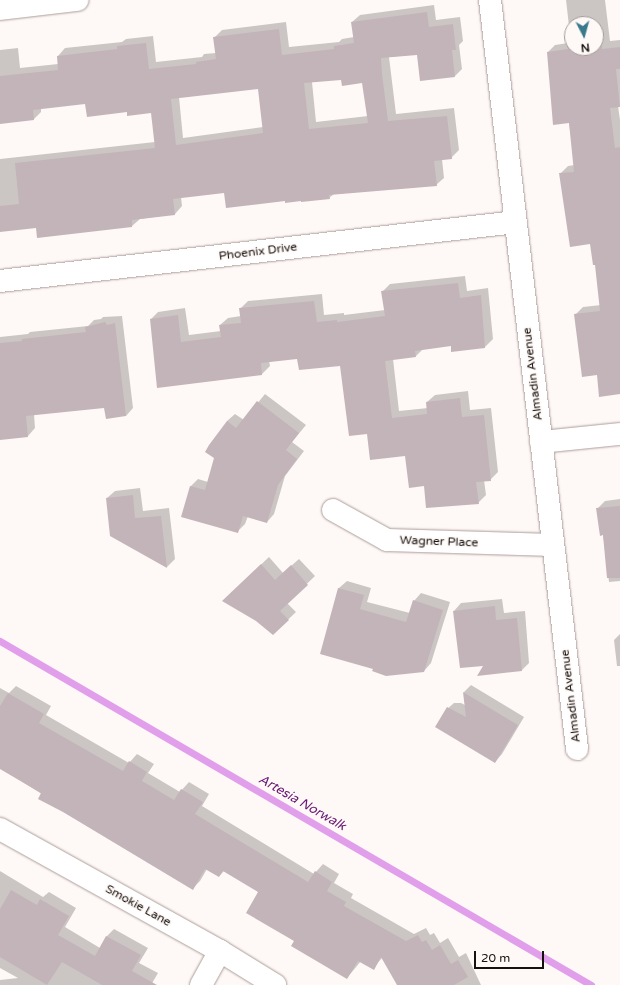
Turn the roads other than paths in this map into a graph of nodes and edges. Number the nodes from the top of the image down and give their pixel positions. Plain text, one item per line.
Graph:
1 (78, 0) edge
2 (490, 0) edge
3 (0, 9) edge
4 (516, 222) junction
5 (0, 281) edge
6 (620, 434) edge
7 (541, 442) junction
8 (334, 510) dead end
9 (553, 545) junction
10 (577, 749) dead end
11 (0, 829) edge
12 (220, 951) junction
13 (201, 985) edge
14 (274, 985) edge

1 - 3 street
2 - 4 street, Almadin Avenue
4 - 5 street, Phoenix Drive
4 - 7 street, Almadin Avenue
6 - 7 street
7 - 9 street, Almadin Avenue
8 - 9 street, Wagner Place
9 - 10 street, Almadin Avenue
11 - 12 street, Smokie Lane
12 - 13 street
12 - 14 street, Smokie Lane

